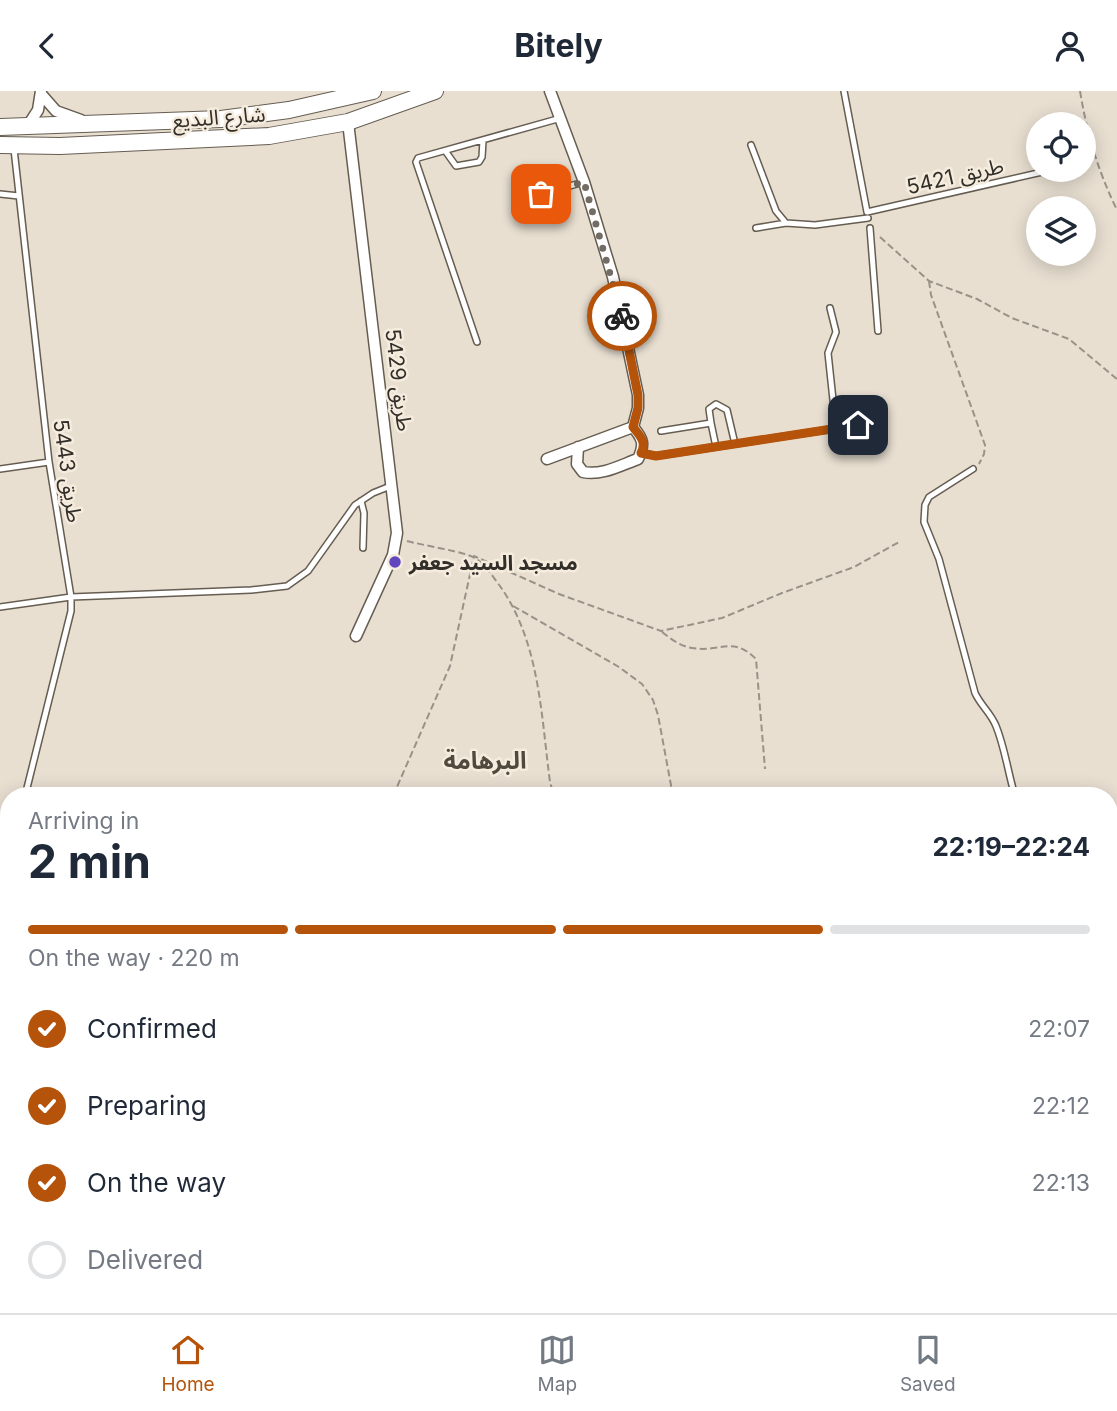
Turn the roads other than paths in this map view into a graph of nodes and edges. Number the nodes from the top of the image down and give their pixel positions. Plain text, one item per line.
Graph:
1 (373, 91) edge
2 (435, 91) edge
3 (550, 91) edge
4 (844, 91) edge
5 (41, 92) edge
6 (561, 118) junction
7 (348, 122) junction
8 (90, 123) junction
9 (0, 127) edge
10 (27, 127) junction
11 (483, 141) junction
12 (751, 145) dead end
13 (7, 146) edge
14 (446, 152) junction
15 (1026, 176) edge
16 (584, 182) junction
17 (0, 194) edge
18 (541, 194) dead end
19 (19, 196) junction
20 (868, 215) junction
21 (786, 223) junction
22 (756, 228) dead end
23 (870, 228) road end
24 (830, 308) dead end
25 (878, 331) dead end
26 (477, 342) dead end
27 (711, 423) junction
28 (858, 425) dead end
29 (633, 427) junction
30 (836, 428) junction
31 (662, 431) dead end
32 (735, 444) junction
33 (578, 447) junction
34 (716, 447) junction
35 (641, 453) junction
36 (547, 459) dead end
37 (49, 462) junction
38 (0, 469) edge
39 (974, 470) road end
40 (393, 485) junction
41 (361, 501) junction
42 (363, 548) dead end
43 (71, 597) junction
44 (0, 607) edge
45 (356, 636) dead end
46 (27, 787) edge
47 (1013, 787) edge

1 - 8 main road, شارع البديع
2 - 7 main road, شارع البديع
3 - 6 street
4 - 20 lane
5 - 8 street
5 - 10 street
6 - 11 lane
6 - 16 street
7 - 13 main road, شارع البديع
7 - 40 street, طريق 5429
8 - 10 main road, شارع البديع
9 - 10 main road, شارع البديع
11 - 14 lane
11 - 14 lane
12 - 21 lane
13 - 19 lane, طريق 5443
14 - 26 lane
15 - 20 lane, طريق 5421
16 - 18 lane
16 - 29 street
17 - 19 lane
19 - 37 lane, طريق 5443
20 - 21 lane, طريق 5421
21 - 22 lane, طريق 5421
23 - 25 lane
24 - 30 lane
27 - 31 lane
27 - 32 lane
27 - 34 lane
28 - 30 lane
29 - 33 street
29 - 35 street
30 - 32 lane
32 - 34 lane
33 - 35 street
33 - 36 street
34 - 35 lane
37 - 38 lane
37 - 43 lane, طريق 5443
39 - 47 lane
40 - 41 lane
40 - 45 street, طريق 5429
41 - 42 lane
41 - 43 lane
43 - 44 lane
43 - 46 lane, طريق 5443

